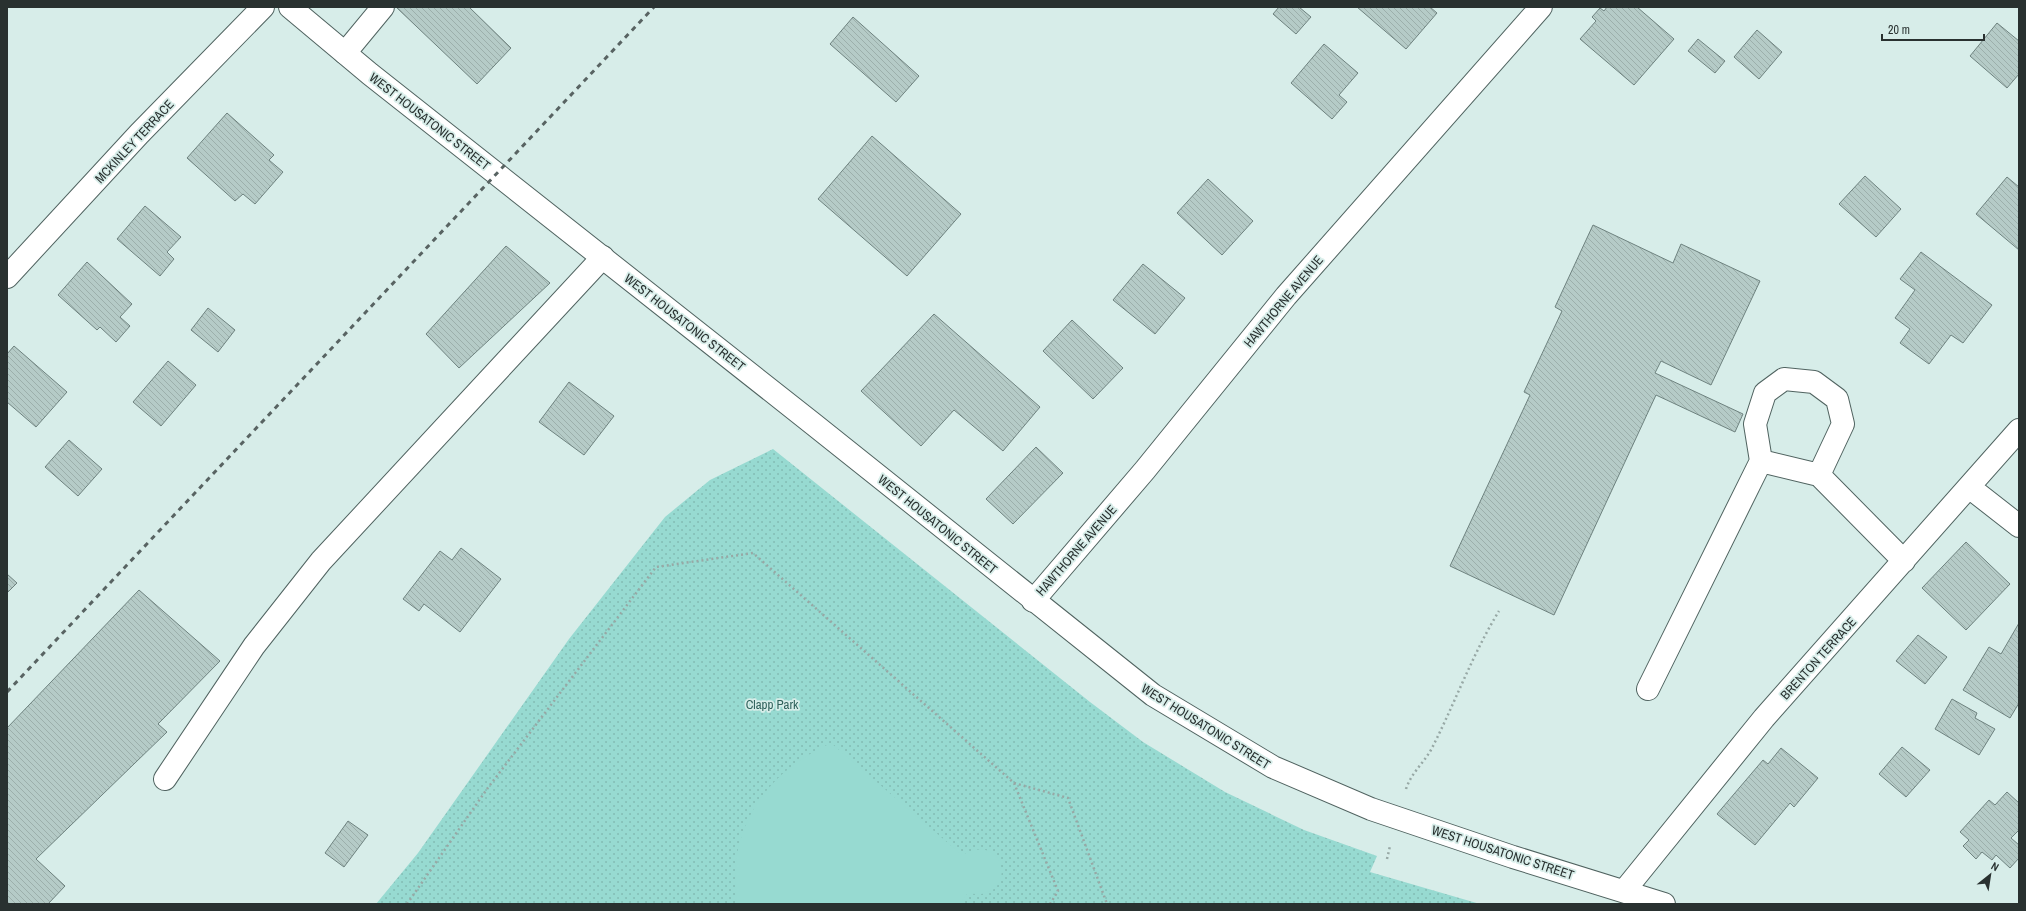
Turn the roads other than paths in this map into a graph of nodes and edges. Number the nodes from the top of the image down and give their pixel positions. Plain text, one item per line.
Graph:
1 (263, 7) edge
2 (290, 7) edge
3 (383, 7) edge
4 (1540, 7) edge
5 (345, 53) junction
6 (603, 257) junction
7 (7, 277) edge
8 (2019, 430) edge
9 (1761, 461) junction
10 (1819, 475) junction
11 (1969, 487) junction
12 (2019, 526) edge
13 (1904, 561) junction
14 (1033, 600) junction
15 (1648, 689) dead end
16 (165, 779) dead end
17 (1624, 891) junction
18 (1664, 904) edge

1 - 7 main road, MCKINLEY TERRACE
2 - 5 main road, WEST HOUSATONIC STREET
3 - 5 main road
4 - 14 main road, HAWTHORNE AVENUE
5 - 6 main road, WEST HOUSATONIC STREET
6 - 14 main road, WEST HOUSATONIC STREET
6 - 16 main road
8 - 11 main road, BRENTON TERRACE
9 - 10 main road
9 - 10 main road
9 - 15 main road
10 - 13 main road
11 - 12 main road
11 - 13 main road, BRENTON TERRACE
13 - 17 main road, BRENTON TERRACE
14 - 17 main road, WEST HOUSATONIC STREET
17 - 18 main road, WEST HOUSATONIC STREET

